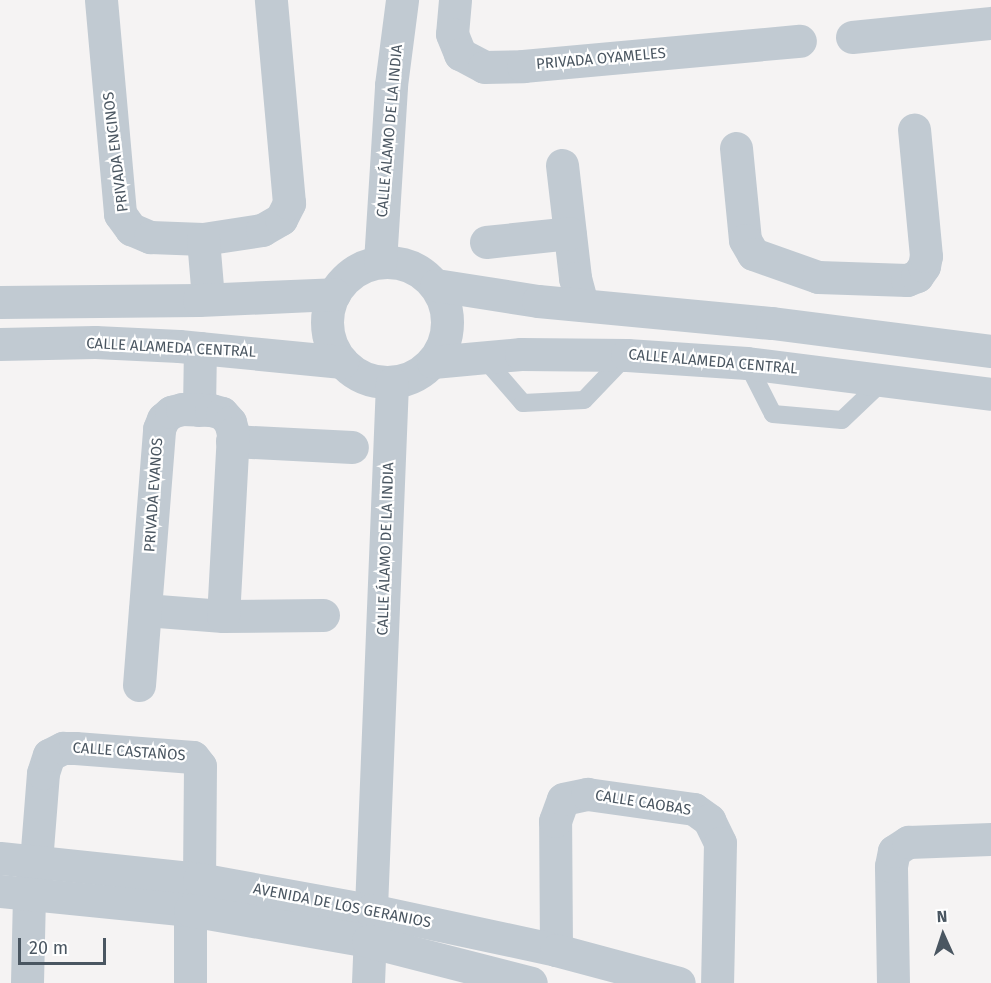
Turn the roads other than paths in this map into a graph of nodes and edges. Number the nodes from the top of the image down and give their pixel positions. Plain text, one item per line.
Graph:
1 (101, 0) edge
2 (271, 0) edge
3 (402, 0) edge
4 (455, 0) edge
5 (991, 24) edge
6 (852, 37) dead end
7 (800, 41) dead end
8 (914, 130) dead end
9 (736, 148) dead end
10 (562, 165) dead end
11 (570, 233) junction
12 (203, 239) junction
13 (486, 242) dead end
14 (381, 262) junction
15 (842, 279) junction
16 (436, 285) junction
17 (334, 294) junction
18 (208, 299) junction
19 (0, 302) edge
20 (582, 305) junction
21 (845, 332) junction
22 (0, 344) edge
23 (200, 348) junction
24 (991, 351) edge
25 (627, 355) junction
26 (483, 357) junction
27 (342, 362) junction
28 (433, 362) junction
29 (747, 363) junction
30 (884, 380) junction
31 (392, 382) junction
32 (991, 394) edge
33 (199, 410) junction
34 (232, 441) junction
35 (352, 447) dead end
36 (145, 610) junction
37 (323, 615) dead end
38 (223, 616) junction
39 (139, 684) dead end
40 (991, 839) edge
41 (0, 858) edge
42 (199, 879) junction
43 (21, 882) edge
44 (190, 910) junction
45 (369, 925) junction
46 (556, 950) junction
47 (27, 983) edge
48 (190, 983) edge
49 (368, 983) edge
50 (531, 983) edge
51 (679, 983) edge
52 (717, 983) edge
53 (893, 983) edge

1 - 12 street, PRIVADA ENCINOS
2 - 12 street, PRIVADA ENCINOS
3 - 14 street, CALLE ÁLAMO DE LA INDIA
4 - 7 street, PRIVADA OYAMELES
5 - 6 street
8 - 15 street
9 - 15 street
10 - 11 street
11 - 13 street
11 - 20 street
12 - 18 street
14 - 16 street
14 - 17 street
15 - 21 street
16 - 20 street
16 - 28 street
17 - 18 street
17 - 27 street
18 - 19 street
20 - 21 street
21 - 24 street
22 - 23 street, CALLE ALAMEDA CENTRAL
23 - 27 street, CALLE ALAMEDA CENTRAL
23 - 33 street
25 - 26 street, CALLE ALAMEDA CENTRAL
25 - 26 lane
25 - 29 street, CALLE ALAMEDA CENTRAL
26 - 28 street, CALLE ALAMEDA CENTRAL
27 - 31 street
28 - 31 street
29 - 30 street, CALLE ALAMEDA CENTRAL
29 - 30 lane
30 - 32 street, CALLE ALAMEDA CENTRAL
31 - 45 street, CALLE ÁLAMO DE LA INDIA
33 - 34 street, PRIVADA EVANOS
33 - 36 street, PRIVADA EVANOS
34 - 35 street
34 - 38 street, PRIVADA EVANOS
36 - 38 street
36 - 39 street, PRIVADA EVANOS
37 - 38 street
40 - 53 street
41 - 43 street, AVENIDA DE LOS GERANIOS
42 - 43 street, AVENIDA DE LOS GERANIOS
42 - 43 street, CALLE CASTAÑOS
42 - 45 street, AVENIDA DE LOS GERANIOS
43 - 44 street, AVENIDA DE LOS GERANIOS
43 - 47 street, CALLE CASTAÑOS
44 - 45 street, AVENIDA DE LOS GERANIOS
44 - 48 street
45 - 46 street, AVENIDA DE LOS GERANIOS
45 - 49 street
45 - 50 street, AVENIDA DE LOS GERANIOS
46 - 51 street, AVENIDA DE LOS GERANIOS
46 - 52 street, CALLE CAOBAS

